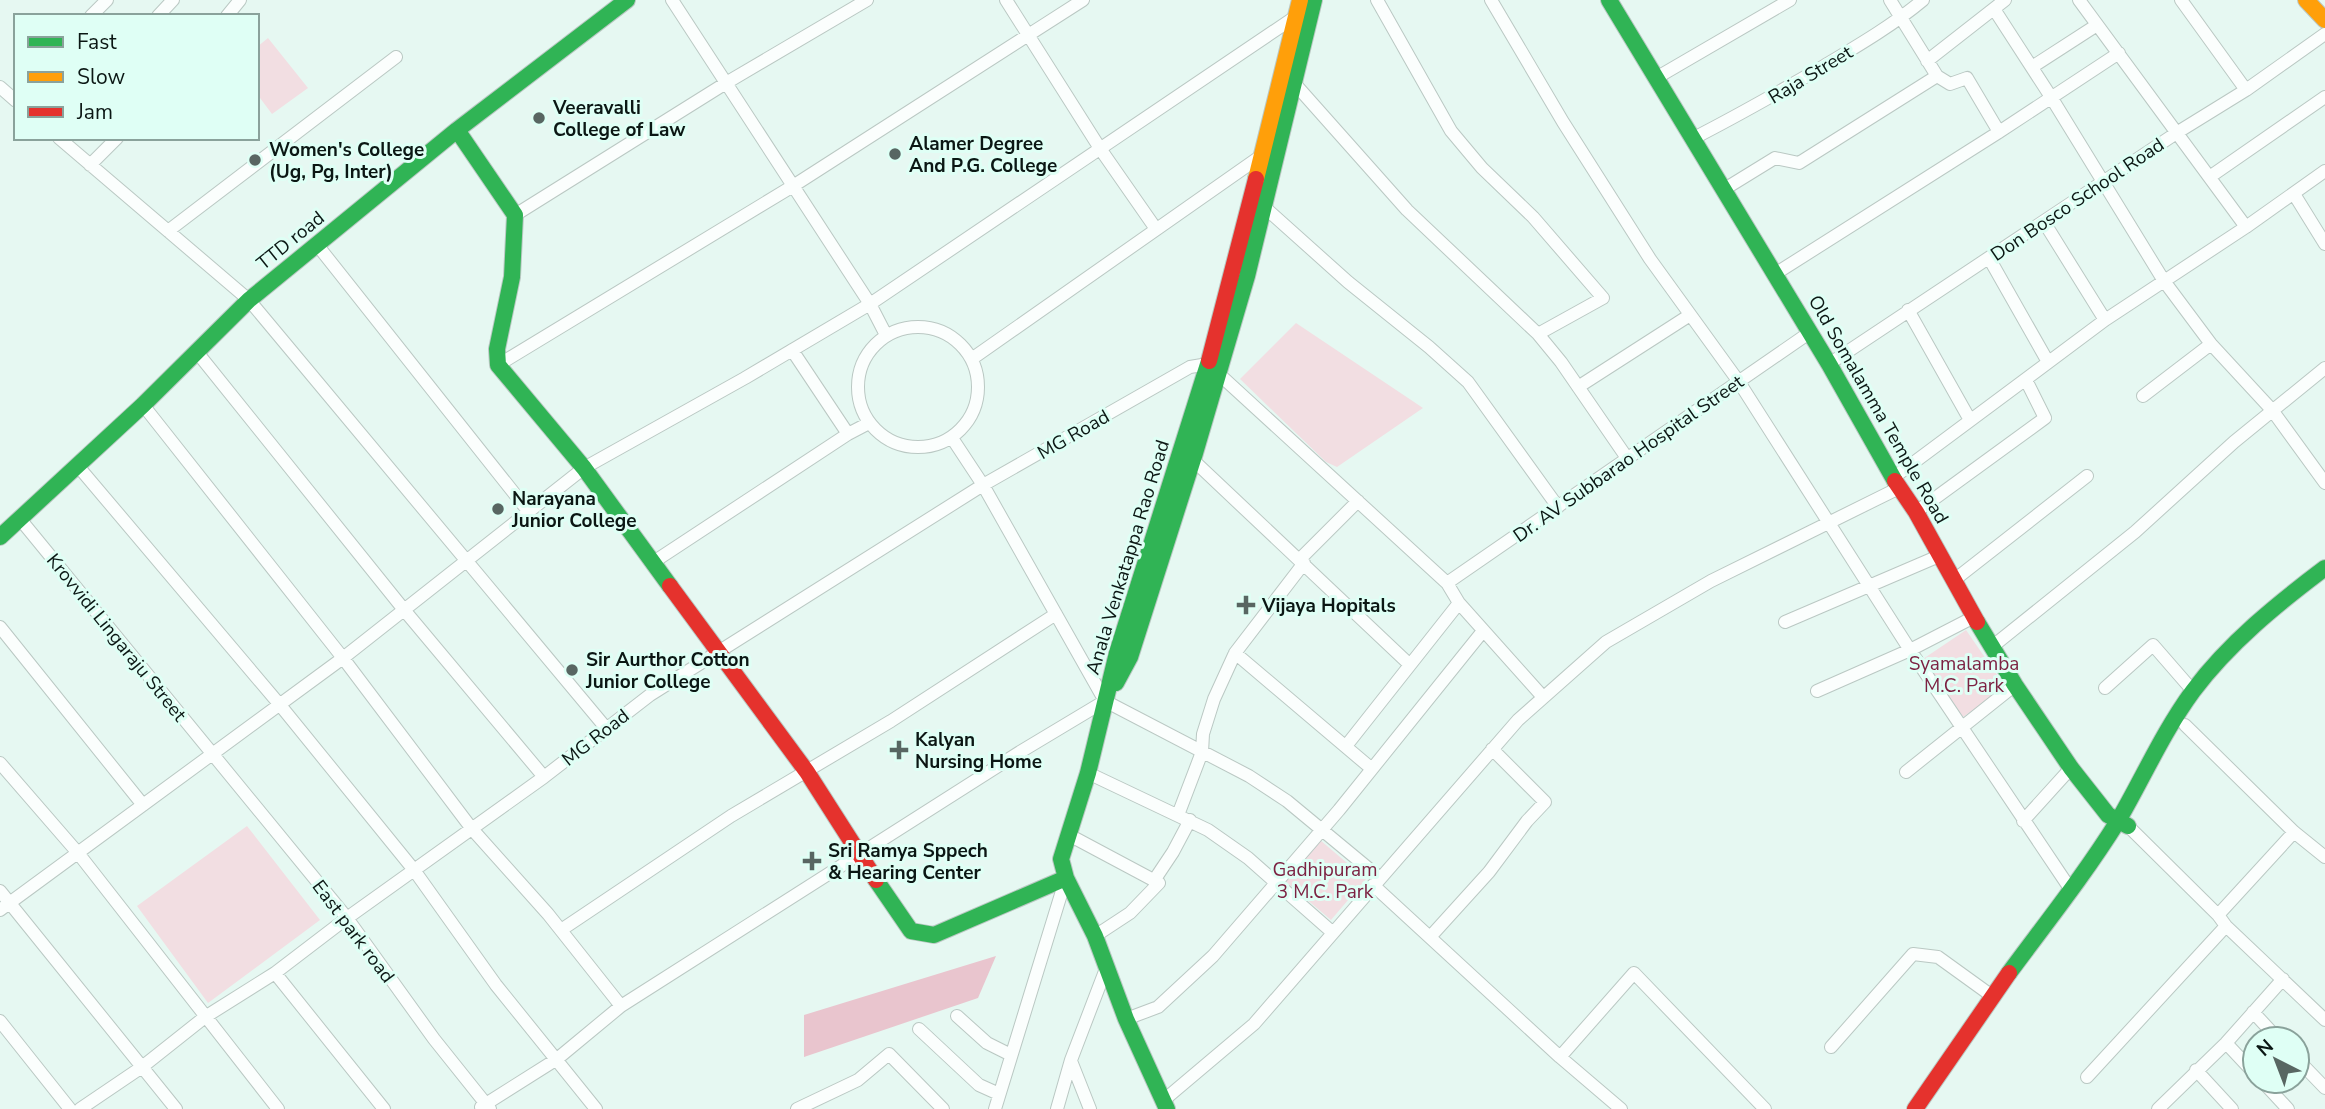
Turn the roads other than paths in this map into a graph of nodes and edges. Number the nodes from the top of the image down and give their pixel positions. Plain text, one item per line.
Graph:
1 (107, 0) edge
2 (173, 0) edge
3 (627, 0) edge
4 (672, 0) edge
5 (867, 0) edge
6 (1006, 0) edge
7 (1083, 0) edge
8 (1300, 0) edge
9 (1314, 0) edge
10 (1377, 0) edge
11 (1491, 0) edge
12 (1609, 0) edge
13 (1890, 0) edge
14 (1923, 0) edge
15 (2006, 0) edge
16 (2079, 0) edge
17 (2181, 0) edge
18 (2306, 0) edge
19 (1783, 2) edge
20 (848, 5) edge
21 (1994, 9) junction
22 (93, 14) edge
23 (160, 14) edge
24 (1302, 19) junction
25 (1901, 19) junction
26 (2325, 20) edge
27 (2097, 25) junction
28 (2325, 34) edge
29 (1028, 36) junction
30 (2119, 52) junction
31 (396, 57) dead end
32 (1927, 61) junction
33 (2032, 67) junction
34 (1937, 76) junction
35 (1656, 78) junction
36 (726, 83) junction
37 (1295, 84) junction
38 (2246, 90) junction
39 (2052, 97) junction
40 (2325, 97) edge
41 (457, 130) junction
42 (1999, 132) junction
43 (2178, 132) junction
44 (1692, 139) junction
45 (61, 140) edge
46 (115, 140) edge
47 (1101, 150) junction
48 (1261, 156) junction
49 (90, 165) junction
50 (2325, 171) edge
51 (2211, 176) junction
52 (2104, 181) junction
53 (793, 186) junction
54 (1723, 190) junction
55 (2294, 194) junction
56 (1257, 201) junction
57 (515, 215) junction
58 (2044, 222) junction
59 (2246, 228) junction
60 (1156, 229) junction
61 (168, 231) junction
62 (2325, 244) edge
63 (318, 246) junction
64 (1989, 258) junction
65 (1775, 274) junction
66 (2164, 281) junction
67 (249, 300) junction
68 (870, 304) junction
69 (1908, 310) junction
70 (1690, 315) junction
71 (2105, 320) junction
72 (1809, 333) junction
73 (1538, 334) junction
74 (886, 335) junction
75 (2211, 344) junction
76 (792, 350) junction
77 (196, 351) junction
78 (973, 358) junction
79 (2048, 362) junction
80 (1829, 363) junction
81 (498, 365) junction
82 (2325, 368) edge
83 (1213, 369) junction
84 (2026, 380) junction
85 (1739, 382) junction
86 (1578, 387) junction
87 (2143, 396) dead end
88 (143, 405) junction
89 (2272, 410) junction
90 (1970, 420) junction
91 (869, 423) junction
92 (848, 434) junction
93 (951, 438) junction
94 (1627, 458) junction
95 (1193, 460) junction
96 (2320, 464) edge
97 (77, 465) junction
98 (584, 468) junction
99 (2087, 476) dead end
100 (1896, 483) junction
101 (2325, 483) edge
102 (983, 485) junction
103 (1358, 501) junction
104 (1558, 506) junction
105 (529, 512) junction
106 (1916, 512) junction
107 (20, 519) junction
108 (1830, 522) junction
109 (0, 537) edge
110 (1939, 556) junction
111 (1302, 561) junction
112 (467, 562) junction
113 (652, 563) junction
114 (2325, 568) edge
115 (1953, 581) junction
116 (1447, 583) junction
117 (2325, 583) edge
118 (1871, 587) junction
119 (1459, 603) junction
120 (405, 611) junction
121 (1056, 614) junction
122 (1974, 617) junction
123 (1785, 622) dead end
124 (0, 626) edge
125 (1483, 631) junction
126 (1993, 646) junction
127 (1910, 650) junction
128 (716, 651) junction
129 (1235, 653) junction
130 (343, 658) junction
131 (1409, 664) junction
132 (2015, 685) junction
133 (2105, 688) dead end
134 (1816, 691) dead end
135 (2193, 691) junction
136 (1543, 697) junction
137 (1105, 701) junction
138 (280, 705) junction
139 (2185, 725) junction
140 (1962, 727) junction
141 (606, 728) junction
142 (1346, 746) junction
143 (1492, 749) junction
144 (1202, 752) junction
145 (214, 755) junction
146 (0, 763) edge
147 (2071, 768) junction
148 (1372, 769) junction
149 (807, 772) junction
150 (1906, 772) dead end
151 (1088, 773) junction
152 (544, 777) junction
153 (143, 804) junction
154 (1184, 818) junction
155 (2023, 821) junction
156 (2123, 823) junction
157 (1323, 828) junction
158 (472, 829) junction
159 (2294, 832) junction
160 (1069, 835) junction
161 (78, 853) junction
162 (859, 856) junction
163 (2325, 857) edge
164 (414, 870) junction
165 (1066, 878) junction
166 (1155, 879) junction
167 (1377, 881) junction
168 (1277, 883) junction
169 (2071, 890) junction
170 (0, 891) edge
171 (5, 907) edge
172 (2218, 915) junction
173 (347, 918) junction
174 (2226, 926) junction
175 (561, 930) junction
176 (1332, 932) junction
177 (1095, 936) junction
178 (1431, 936) junction
179 (1107, 965) junction
180 (275, 973) junction
181 (2283, 979) junction
182 (1992, 996) junction
183 (621, 1006) junction
184 (2253, 1012) junction
185 (957, 1016) dead end
186 (205, 1017) junction
187 (1126, 1020) junction
188 (2325, 1020) edge
189 (0, 1021) edge
190 (2265, 1025) edge
191 (919, 1029) dead end
192 (2226, 1043) junction
193 (1831, 1047) dead end
194 (1011, 1055) junction
195 (1560, 1058) junction
196 (557, 1059) junction
197 (2241, 1059) edge
198 (1071, 1060) junction
199 (142, 1067) junction
200 (2196, 1070) junction
201 (2311, 1074) edge
202 (2087, 1077) dead end
203 (2325, 1088) edge
204 (999, 1094) junction
205 (2275, 1095) edge
206 (1166, 1104) edge
207 (2166, 1106) edge
208 (485, 1107) edge
209 (70, 1109) edge
210 (80, 1109) edge
211 (176, 1109) edge
212 (278, 1109) edge
213 (384, 1109) edge
214 (596, 1109) edge
215 (797, 1109) edge
216 (943, 1109) edge
217 (995, 1109) edge
218 (1057, 1109) edge
219 (1090, 1109) edge
220 (1622, 1109) edge
221 (1765, 1109) edge
222 (1915, 1109) edge
223 (1929, 1109) edge
224 (2232, 1109) edge
225 (2288, 1109) edge

1 - 22 street
2 - 23 street
3 - 41 main road, TTD road
4 - 36 street
5 - 20 street
6 - 29 street
7 - 29 street
8 - 24 main road, Anala Venkatappa Rao Road
9 - 24 main road, Anala Venkatappa Rao Road
10 - 73 street
11 - 70 street
12 - 35 main road, Old Somalamma Temple Road
13 - 25 street
14 - 25 street, Raja Street
15 - 21 street
16 - 27 street
17 - 38 street
18 - 26 main road
19 - 35 street
20 - 36 street
21 - 32 street
21 - 33 street
24 - 37 main road, Anala Venkatappa Rao Road
24 - 47 street
24 - 48 main road, Anala Venkatappa Rao Road
25 - 32 street
25 - 44 street, Raja Street
27 - 30 street
27 - 33 street
28 - 38 street, Don Bosco School Road
29 - 47 street
29 - 53 street
30 - 39 street
30 - 43 street
31 - 61 street
32 - 34 street
33 - 39 street
34 - 42 street
34 - 54 street
35 - 44 main road, Old Somalamma Temple Road
36 - 53 street
36 - 57 street
37 - 56 main road, Anala Venkatappa Rao Road
37 - 73 street
38 - 43 street, Don Bosco School Road
39 - 42 street
39 - 52 street
40 - 51 street
41 - 57 main road
41 - 63 main road, TTD road
42 - 65 street
43 - 51 street
43 - 52 street, Don Bosco School Road
44 - 54 main road, Old Somalamma Temple Road
45 - 49 street
46 - 49 street
47 - 60 street
47 - 68 street
48 - 56 main road, Anala Venkatappa Rao Road
48 - 60 street
49 - 61 street
50 - 55 street
51 - 59 street
52 - 58 street, Don Bosco School Road
52 - 66 street
53 - 68 street
53 - 81 street
54 - 65 main road, Old Somalamma Temple Road
55 - 59 street
55 - 62 street
56 - 83 main road, Anala Venkatappa Rao Road
56 - 104 street
57 - 81 main road
58 - 64 street, Don Bosco School Road
58 - 71 street
59 - 66 street
60 - 78 street
61 - 67 street
63 - 67 main road, TTD road
63 - 105 street
64 - 69 street, Don Bosco School Road
64 - 79 street
65 - 72 main road, Old Somalamma Temple Road
66 - 71 street
66 - 75 street
67 - 77 main road, TTD road
67 - 112 street
68 - 74 street
68 - 76 street
69 - 80 street, Don Bosco School Road
69 - 90 street
70 - 85 street
70 - 86 street
71 - 79 street
72 - 80 main road, Old Somalamma Temple Road
72 - 85 street, Dr. AV Subbarao Hospital Street
73 - 86 street
74 - 78 street
74 - 91 street
75 - 87 street
75 - 89 street
76 - 92 street
76 - 98 street
77 - 88 main road, TTD road
77 - 120 street
78 - 93 street
79 - 84 street
80 - 100 main road, Old Somalamma Temple Road
81 - 98 main road
82 - 89 street
83 - 95 main road, Anala Venkatappa Rao Road
83 - 102 street, MG Road
83 - 103 street
83 - 137 main road, Anala Venkatappa Rao Road
84 - 90 street
84 - 106 street
85 - 94 street, Dr. AV Subbarao Hospital Street
85 - 108 street
86 - 94 street
88 - 97 main road, TTD road
88 - 130 street
89 - 96 street
89 - 126 street
90 - 100 street
91 - 92 street
91 - 93 street
92 - 113 street
93 - 102 street
94 - 104 street, Dr. AV Subbarao Hospital Street
95 - 111 street
95 - 137 main road, Anala Venkatappa Rao Road
96 - 101 street
97 - 107 main road, TTD road
97 - 138 street
98 - 105 street
98 - 113 main road
99 - 115 street
100 - 106 main road, Old Somalamma Temple Road
100 - 108 street
102 - 121 street
102 - 128 street, MG Road
103 - 111 street
103 - 116 street
104 - 116 street, Dr. AV Subbarao Hospital Street
105 - 112 street
106 - 110 main road, Old Somalamma Temple Road
107 - 109 main road, TTD road
107 - 145 street, Krovvidi Lingaraju Street
108 - 118 street
108 - 136 street
110 - 115 main road, Old Somalamma Temple Road
110 - 118 street
111 - 129 street
111 - 131 street
112 - 120 street
112 - 141 street
113 - 128 main road
114 - 135 main road
115 - 122 main road, Old Somalamma Temple Road
116 - 119 street
117 - 139 main road
118 - 123 street
118 - 127 street
119 - 125 street
119 - 131 street
120 - 130 street
120 - 152 street
121 - 137 street
121 - 149 street
122 - 126 main road, Old Somalamma Temple Road
122 - 127 street
124 - 153 street
125 - 136 street
125 - 148 street
126 - 132 main road, Old Somalamma Temple Road
127 - 134 street
127 - 140 street
128 - 141 street, MG Road
128 - 149 main road
129 - 142 street
129 - 144 street
130 - 138 street
130 - 158 street
131 - 142 street
132 - 140 street
132 - 147 main road, Old Somalamma Temple Road
133 - 135 street
135 - 156 main road
136 - 143 street
137 - 144 street
137 - 151 main road
137 - 162 street
138 - 145 street
138 - 164 street
139 - 156 main road
139 - 159 street
140 - 150 street
140 - 155 street
141 - 152 street, MG Road
142 - 148 street
143 - 167 street
143 - 178 street
144 - 154 street
144 - 157 street
145 - 153 street
145 - 173 street, East park road
146 - 161 street
147 - 155 street
147 - 156 main road, Old Somalamma Temple Road
148 - 157 street
149 - 162 main road
149 - 175 street
151 - 154 street
151 - 160 main road
152 - 158 street, MG Road
153 - 161 street
154 - 166 street
154 - 168 street
155 - 169 street
156 - 169 main road
156 - 172 street
156 - 223 main road
157 - 167 street
157 - 168 street
158 - 164 street, MG Road
158 - 175 street
159 - 163 street
159 - 172 street
160 - 165 main road
160 - 166 street
161 - 171 street
161 - 186 street
162 - 165 main road
162 - 183 street
164 - 173 street, MG Road
164 - 196 street
165 - 177 main road
165 - 194 street
166 - 177 street
167 - 176 street
167 - 178 street
168 - 176 street
168 - 187 street
169 - 182 main road
170 - 171 street
171 - 199 street
172 - 174 street
173 - 180 street, MG Road
173 - 208 street, East park road
174 - 181 street
174 - 202 street
175 - 183 street
176 - 206 street
177 - 179 main road
178 - 195 street
179 - 187 main road
179 - 198 street
180 - 186 street, MG Road
180 - 213 street
181 - 184 street
181 - 188 street
182 - 193 street
182 - 222 main road
183 - 196 street
184 - 190 street
184 - 192 street
185 - 194 street
186 - 199 street, MG Road
186 - 212 street
187 - 206 main road
189 - 209 street
191 - 204 street
192 - 197 street
192 - 200 street
194 - 204 street
195 - 220 street
195 - 221 street
196 - 208 street
196 - 214 street
198 - 218 street
198 - 219 street
199 - 210 street, MG Road
199 - 211 street
200 - 207 street
200 - 224 street
201 - 203 street
204 - 217 street
205 - 225 street
215 - 216 street

